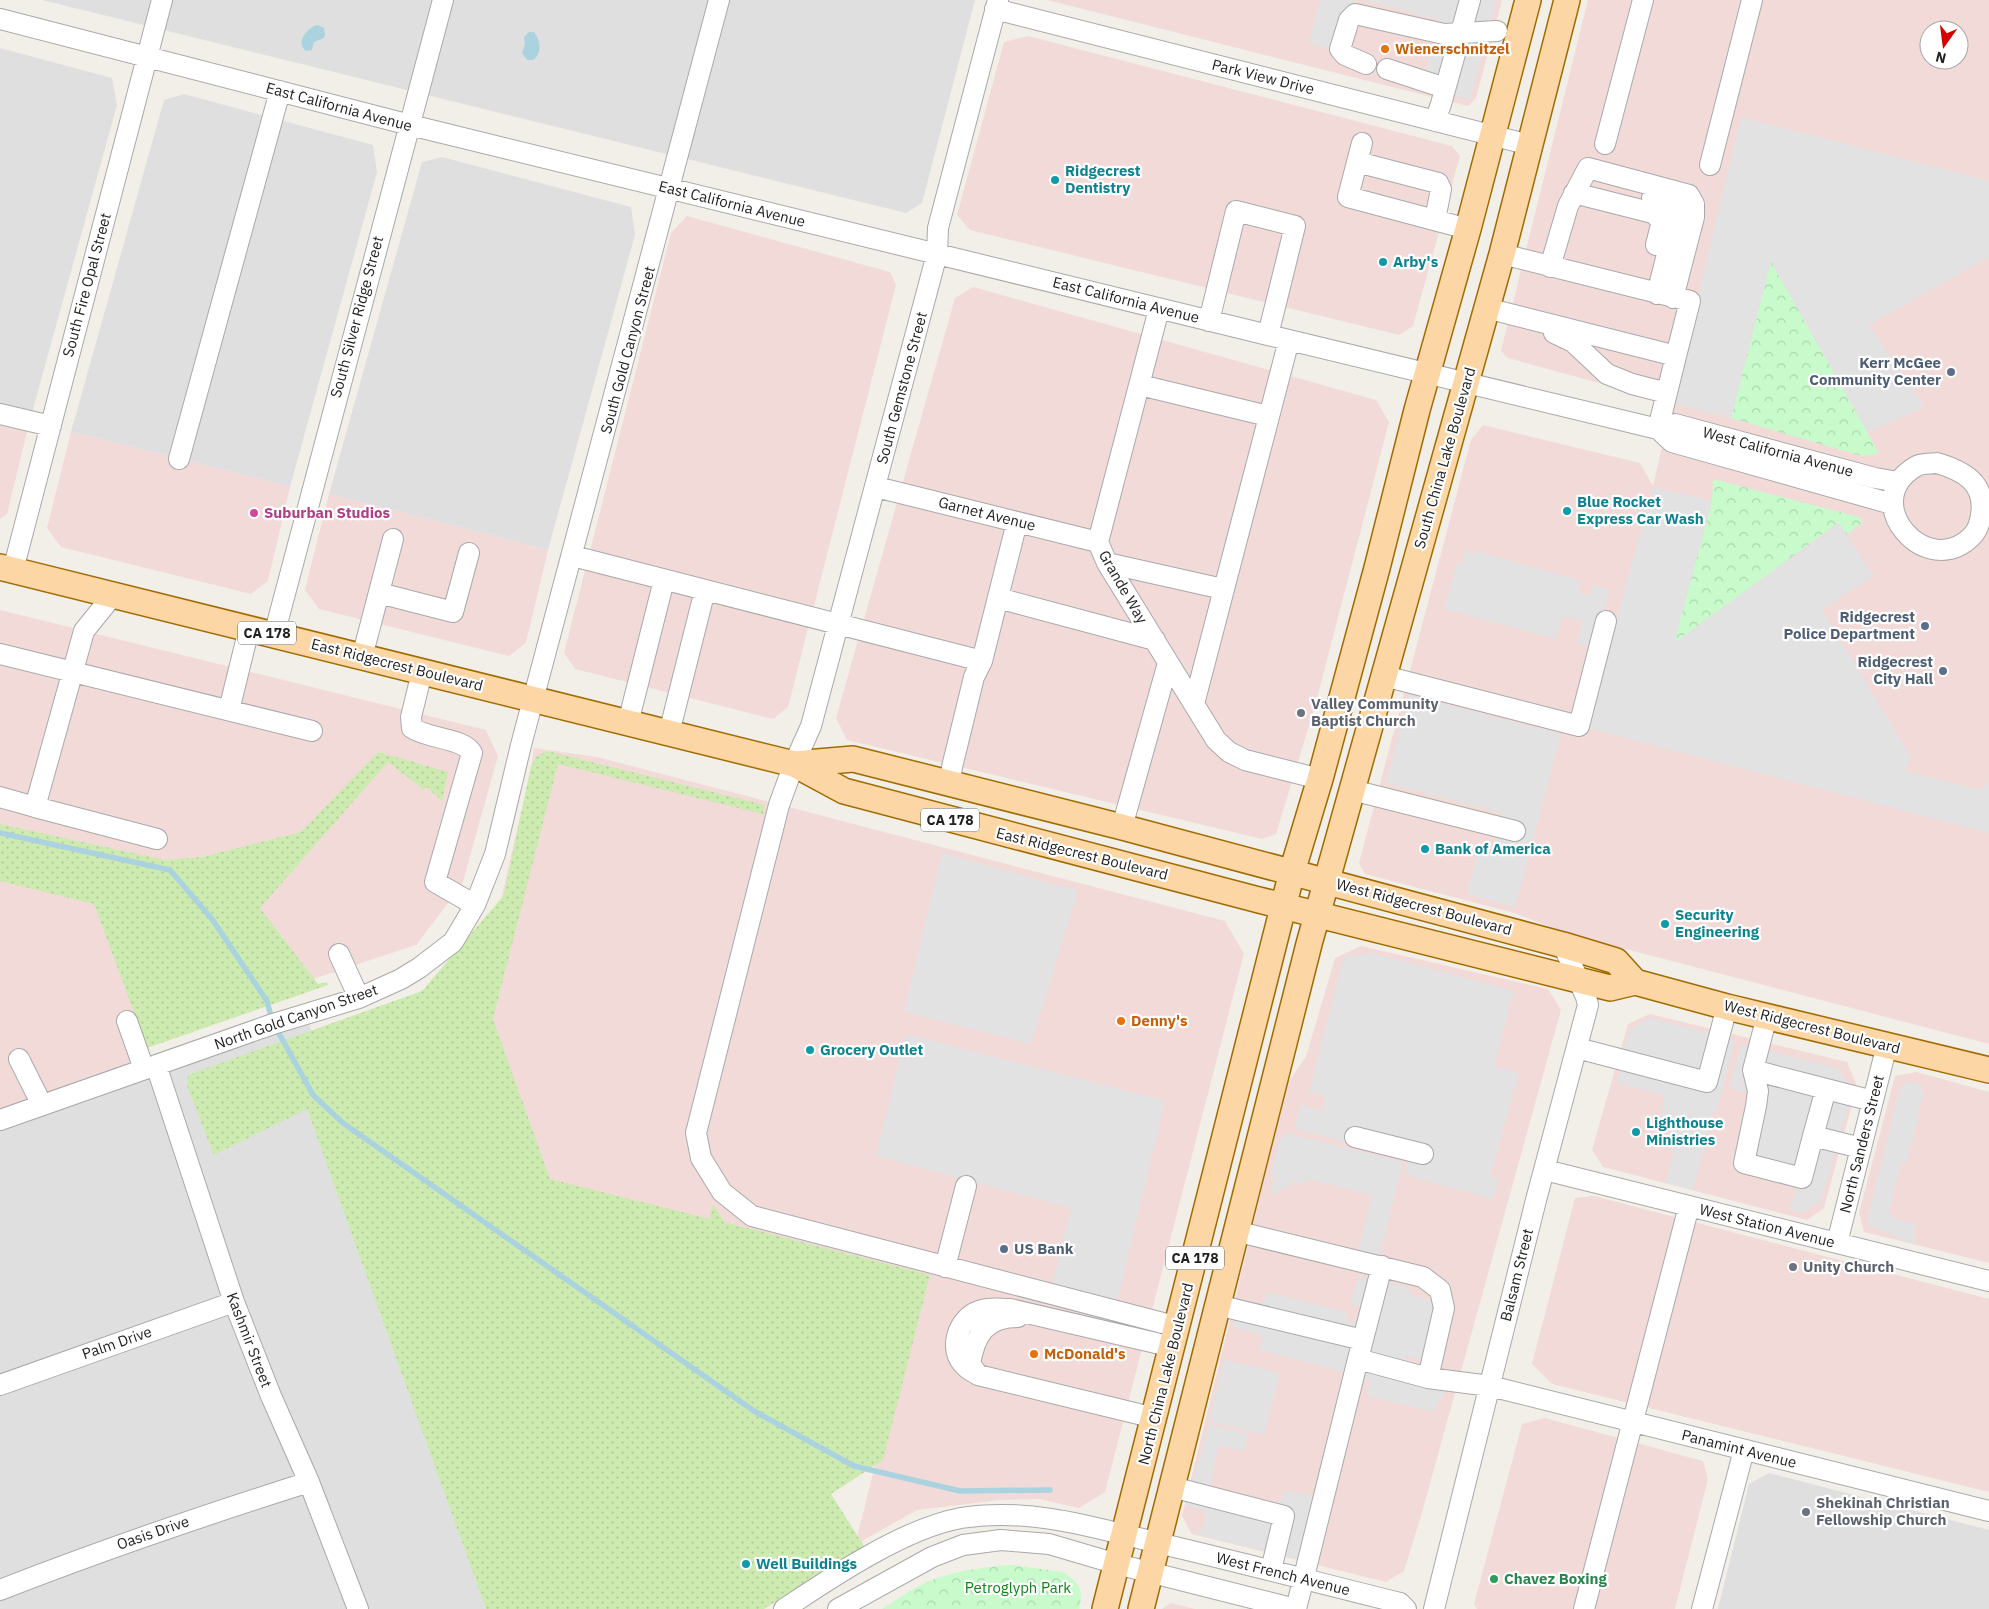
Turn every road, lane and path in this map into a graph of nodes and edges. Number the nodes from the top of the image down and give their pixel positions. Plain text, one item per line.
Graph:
1 (162, 0) edge
2 (443, 0) edge
3 (720, 0) edge
4 (1470, 0) edge
5 (1528, 0) edge
6 (1567, 0) edge
7 (1643, 0) edge
8 (1752, 0) edge
9 (997, 4) edge
10 (0, 19) edge
11 (1496, 31) dead end
12 (1444, 34) junction
13 (147, 56) junction
14 (1366, 64) dead end
15 (1387, 69) dead end
16 (1445, 88) junction
17 (280, 91) junction
18 (1437, 122) junction
19 (410, 125) junction
20 (1492, 136) junction
21 (1362, 143) dead end
22 (1605, 144) dead end
23 (1530, 145) junction
24 (1357, 162) junction
25 (1710, 164) dead end
26 (1578, 187) junction
27 (670, 190) junction
28 (1435, 220) junction
29 (1468, 228) junction
30 (937, 254) junction
31 (1502, 254) junction
32 (1550, 267) junction
33 (1658, 294) junction
34 (1486, 308) junction
35 (1159, 309) junction
36 (1523, 317) junction
37 (1209, 321) junction
38 (1268, 336) junction
39 (1289, 340) junction
40 (1676, 356) junction
41 (1428, 374) junction
42 (1466, 383) junction
43 (1140, 386) junction
44 (1668, 387) junction
45 (0, 414) edge
46 (1268, 416) junction
47 (51, 426) junction
48 (1658, 429) junction
49 (179, 459) dead end
50 (1898, 482) junction
51 (876, 487) junction
52 (1892, 504) junction
53 (1017, 522) junction
54 (393, 539) dead end
55 (1098, 542) junction
56 (469, 553) dead end
57 (573, 556) junction
58 (1107, 562) junction
59 (7, 569) edge
60 (664, 580) junction
61 (1223, 589) junction
62 (705, 590) junction
63 (379, 593) junction
64 (113, 595) junction
65 (998, 598) junction
66 (1606, 621) dead end
67 (839, 625) junction
68 (249, 628) junction
69 (274, 635) junction
70 (1155, 640) junction
71 (0, 654) edge
72 (362, 657) junction
73 (982, 661) junction
74 (1168, 663) junction
75 (74, 672) junction
76 (422, 672) junction
77 (1384, 676) junction
78 (534, 699) junction
79 (1194, 704) junction
80 (229, 710) junction
81 (628, 723) junction
82 (312, 730) dead end
83 (669, 733) junction
84 (794, 764) junction
85 (1320, 779) junction
86 (950, 783) junction
87 (1352, 790) junction
88 (0, 797) edge
89 (36, 806) junction
90 (1122, 827) junction
91 (1515, 831) dead end
92 (157, 839) dead end
93 (1292, 872) junction
94 (1326, 881) junction
95 (475, 905) junction
96 (1284, 907) junction
97 (1318, 915) junction
98 (1564, 945) junction
99 (339, 954) dead end
100 (1578, 980) junction
101 (1635, 982) junction
102 (359, 998) junction
103 (1727, 1007) junction
104 (1767, 1016) junction
105 (127, 1021) dead end
106 (1887, 1046) junction
107 (1577, 1048) junction
108 (20, 1059) dead end
109 (150, 1067) junction
110 (1753, 1070) junction
111 (1989, 1070) edge
112 (1826, 1089) junction
113 (1873, 1102) junction
114 (42, 1105) junction
115 (0, 1120) edge
116 (1355, 1136) dead end
117 (1813, 1136) junction
118 (1861, 1148) junction
119 (1423, 1154) dead end
120 (1545, 1170) junction
121 (966, 1186) dead end
122 (1689, 1206) junction
123 (1235, 1231) junction
124 (1837, 1243) junction
125 (1196, 1251) junction
126 (1382, 1266) junction
127 (945, 1267) junction
128 (1989, 1281) edge
129 (234, 1302) junction
130 (1216, 1305) junction
131 (1176, 1337) junction
132 (1363, 1340) junction
133 (1358, 1359) junction
134 (1428, 1378) junction
135 (0, 1385) edge
136 (1490, 1386) junction
137 (1194, 1396) junction
138 (1155, 1418) junction
139 (1633, 1422) junction
140 (1744, 1450) junction
141 (309, 1482) junction
142 (1172, 1487) junction
143 (1989, 1511) edge
144 (1125, 1535) junction
145 (1157, 1543) junction
146 (1117, 1564) junction
147 (1271, 1570) junction
148 (1151, 1572) junction
149 (1303, 1579) junction
150 (0, 1590) edge
151 (358, 1609) edge
152 (784, 1609) edge
153 (838, 1609) edge
154 (1106, 1609) edge
155 (1140, 1609) edge
156 (1296, 1609) edge
157 (1406, 1609) edge
158 (1434, 1609) edge
159 (1584, 1609) edge
160 (1702, 1609) edge

1 - 13 street, South Fire Opal Street
2 - 19 street, South Silver Ridge Street
3 - 27 street, South Gold Canyon Street
4 - 16 street
5 - 20 main road
6 - 23 main road, South China Lake Boulevard
7 - 22 street
8 - 25 street
9 - 18 street, Park View Drive
9 - 30 street, South Gemstone Street
10 - 13 street, East California Avenue
11 - 12 street
12 - 14 street
12 - 18 street
13 - 17 street, East California Avenue
13 - 47 street, South Fire Opal Street
15 - 16 street
16 - 18 street
17 - 19 street, East California Avenue
17 - 49 street
18 - 20 street, Park View Drive
19 - 27 street, East California Avenue
19 - 69 street, South Silver Ridge Street
20 - 23 street, Park View Drive
20 - 29 main road
21 - 24 street
23 - 31 main road, South China Lake Boulevard
24 - 28 street
24 - 28 street
26 - 32 street
26 - 33 street
26 - 33 street
27 - 30 street, East California Avenue
27 - 57 street, South Gold Canyon Street
28 - 29 street
29 - 41 main road
30 - 35 street, East California Avenue
30 - 51 street, South Gemstone Street
31 - 32 street
31 - 34 main road, South China Lake Boulevard
32 - 33 street
33 - 40 street
34 - 36 street
34 - 42 main road, South China Lake Boulevard
35 - 37 street, East California Avenue
35 - 43 street, Grande Way
36 - 40 street
36 - 44 street
37 - 38 street, East California Avenue
37 - 38 street
38 - 39 street, East California Avenue
39 - 41 street, East California Avenue
39 - 46 street
40 - 44 street
41 - 42 street, East California Avenue
41 - 85 main road
42 - 48 street, West California Avenue
42 - 77 main road, South China Lake Boulevard
43 - 46 street
43 - 55 street, Grande Way
44 - 48 street
45 - 47 street
46 - 61 street
47 - 59 street, South Fire Opal Street
48 - 50 street, West California Avenue
48 - 52 street, West California Avenue
50 - 52 street
50 - 52 street
51 - 53 street, Garnet Avenue
51 - 67 street, South Gemstone Street
53 - 55 street, Garnet Avenue
53 - 65 street
54 - 63 street
55 - 58 street, Grande Way
56 - 63 street
57 - 60 street
57 - 78 street, South Gold Canyon Street
58 - 61 street
58 - 70 street, Grande Way
59 - 64 main road, East Ridgecrest Boulevard / CA 178
60 - 62 street
60 - 81 street
61 - 79 street
62 - 67 street
62 - 83 street
63 - 72 street
64 - 68 main road, East Ridgecrest Boulevard / CA 178
64 - 75 street
65 - 70 street
65 - 73 street
66 - 77 street
67 - 73 street
67 - 84 street, South Gemstone Street
68 - 69 main road, East Ridgecrest Boulevard / CA 178
68 - 80 street
69 - 72 main road, East Ridgecrest Boulevard / CA 178
70 - 74 street, Grande Way
71 - 75 street
72 - 76 main road, East Ridgecrest Boulevard / CA 178
73 - 86 street
74 - 79 street, Grande Way
74 - 90 street
75 - 80 street
75 - 89 street
76 - 78 main road, East Ridgecrest Boulevard / CA 178
76 - 95 street
77 - 87 main road, South China Lake Boulevard
78 - 81 main road, East Ridgecrest Boulevard / CA 178
78 - 95 street, North Gold Canyon Street
79 - 85 street, Grande Way
80 - 82 street
81 - 83 main road, East Ridgecrest Boulevard / CA 178
83 - 84 main road, East Ridgecrest Boulevard / CA 178
84 - 86 main road, East Ridgecrest Boulevard / CA 178
84 - 96 main road, East Ridgecrest Boulevard / CA 178
84 - 127 street, South Gemstone Street
85 - 93 main road
86 - 90 main road, East Ridgecrest Boulevard / CA 178
87 - 91 street
87 - 94 main road, South China Lake Boulevard
88 - 89 street
89 - 92 street
90 - 93 main road, East Ridgecrest Boulevard / CA 178
93 - 94 main road, West Ridgecrest Boulevard / CA 178
93 - 96 main road
94 - 97 main road, South China Lake Boulevard
94 - 98 main road, West Ridgecrest Boulevard
95 - 102 street, North Gold Canyon Street
96 - 97 main road, East Ridgecrest Boulevard
96 - 125 main road, North China Lake Boulevard / CA 178
97 - 100 main road, West Ridgecrest Boulevard
97 - 123 main road, CA 178
98 - 100 street, Balsam Street
98 - 101 main road, West Ridgecrest Boulevard
99 - 102 street
100 - 101 main road, West Ridgecrest Boulevard
100 - 107 street, Balsam Street
101 - 103 main road, West Ridgecrest Boulevard
102 - 109 street, North Gold Canyon Street
103 - 104 main road, West Ridgecrest Boulevard
103 - 107 street
104 - 106 main road, West Ridgecrest Boulevard
104 - 110 street
105 - 109 street, Kashmir Street
106 - 111 main road, West Ridgecrest Boulevard
106 - 113 street, North Sanders Street
107 - 120 street, Balsam Street
108 - 114 street
109 - 114 street, North Gold Canyon Street
109 - 129 street, Kashmir Street
110 - 112 street
110 - 117 street
112 - 113 street
112 - 117 street
113 - 118 street, North Sanders Street
114 - 115 street, North Gold Canyon Street
116 - 119 street
117 - 118 street
118 - 124 street, North Sanders Street
120 - 122 street, West Station Avenue
120 - 136 street, Balsam Street
121 - 127 street
122 - 124 street, West Station Avenue
122 - 139 street
123 - 126 street
123 - 130 main road, CA 178
124 - 128 street, West Station Avenue
125 - 131 main road, North China Lake Boulevard / CA 178
125 - 137 main road
126 - 132 street
126 - 134 street
127 - 131 street, South Gemstone Street
129 - 135 street, Palm Drive
129 - 141 street, Kashmir Street
130 - 132 street
130 - 137 main road, CA 178
131 - 138 main road, North China Lake Boulevard / CA 178
131 - 138 street
132 - 133 street
133 - 134 street, Panamint Avenue
133 - 149 street
134 - 136 street, Panamint Avenue
136 - 139 street, Panamint Avenue
136 - 158 street, Balsam Street
137 - 142 main road, CA 178
138 - 144 main road, North China Lake Boulevard / CA 178
139 - 140 street, Panamint Avenue
139 - 159 street
140 - 143 street, Panamint Avenue
140 - 160 street
141 - 150 street, Oasis Drive
141 - 151 street, Kashmir Street
142 - 145 main road, CA 178
142 - 147 street
144 - 145 street, West French Avenue
144 - 146 main road, North China Lake Boulevard / CA 178
144 - 152 street, West French Avenue
145 - 147 street, West French Avenue
145 - 148 main road, CA 178
146 - 148 street, West French Avenue
146 - 153 street, West French Avenue
146 - 154 main road, North China Lake Boulevard / CA 178
147 - 149 street, West French Avenue
148 - 155 main road, CA 178
148 - 156 street, West French Avenue
149 - 156 street
149 - 157 street, West French Avenue

